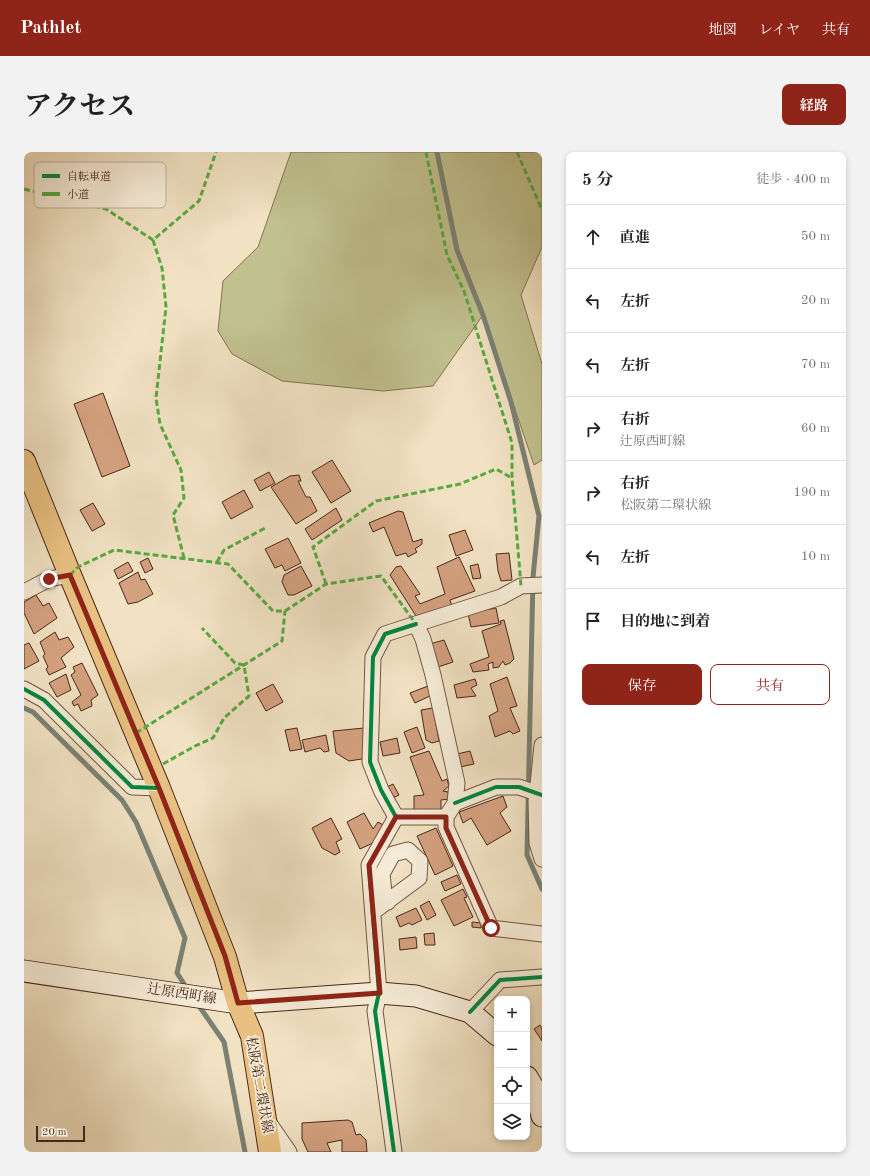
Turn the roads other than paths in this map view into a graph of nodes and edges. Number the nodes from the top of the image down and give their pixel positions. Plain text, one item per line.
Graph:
1 (24, 461) edge
2 (70, 575) junction
3 (542, 585) edge
4 (24, 592) edge
5 (416, 624) junction
6 (24, 689) edge
7 (542, 745) edge
8 (159, 788) junction
9 (542, 795) edge
10 (455, 803) junction
11 (396, 817) junction
12 (446, 817) junction
13 (542, 859) edge
14 (388, 902) dead end
15 (373, 912) junction
16 (542, 934) edge
17 (24, 970) edge
18 (542, 977) edge
19 (380, 993) junction
20 (238, 1003) junction
21 (470, 1012) junction
22 (494, 1032) edge
23 (530, 1082) edge
24 (264, 1116) junction
25 (542, 1116) edge
26 (270, 1152) edge
27 (289, 1152) edge
28 (394, 1152) edge

1 - 2 main road, 松阪第二環状線
2 - 4 street
2 - 8 main road, 松阪第二環状線
3 - 5 street
5 - 10 street
5 - 11 street
6 - 8 street
7 - 9 street
8 - 20 main road, 松阪第二環状線
9 - 10 street
9 - 13 street
10 - 12 street
11 - 12 street
11 - 15 street
12 - 16 street
14 - 15 street
15 - 19 street
17 - 20 main road, 辻原西町線
18 - 21 street
19 - 20 main road, 辻原西町線
19 - 21 main road, 辻原西町線
19 - 28 street
20 - 24 main road, 松阪第二環状線
21 - 22 main road, 辻原西町線
23 - 25 main road
24 - 26 main road, 松阪第二環状線
24 - 27 street

